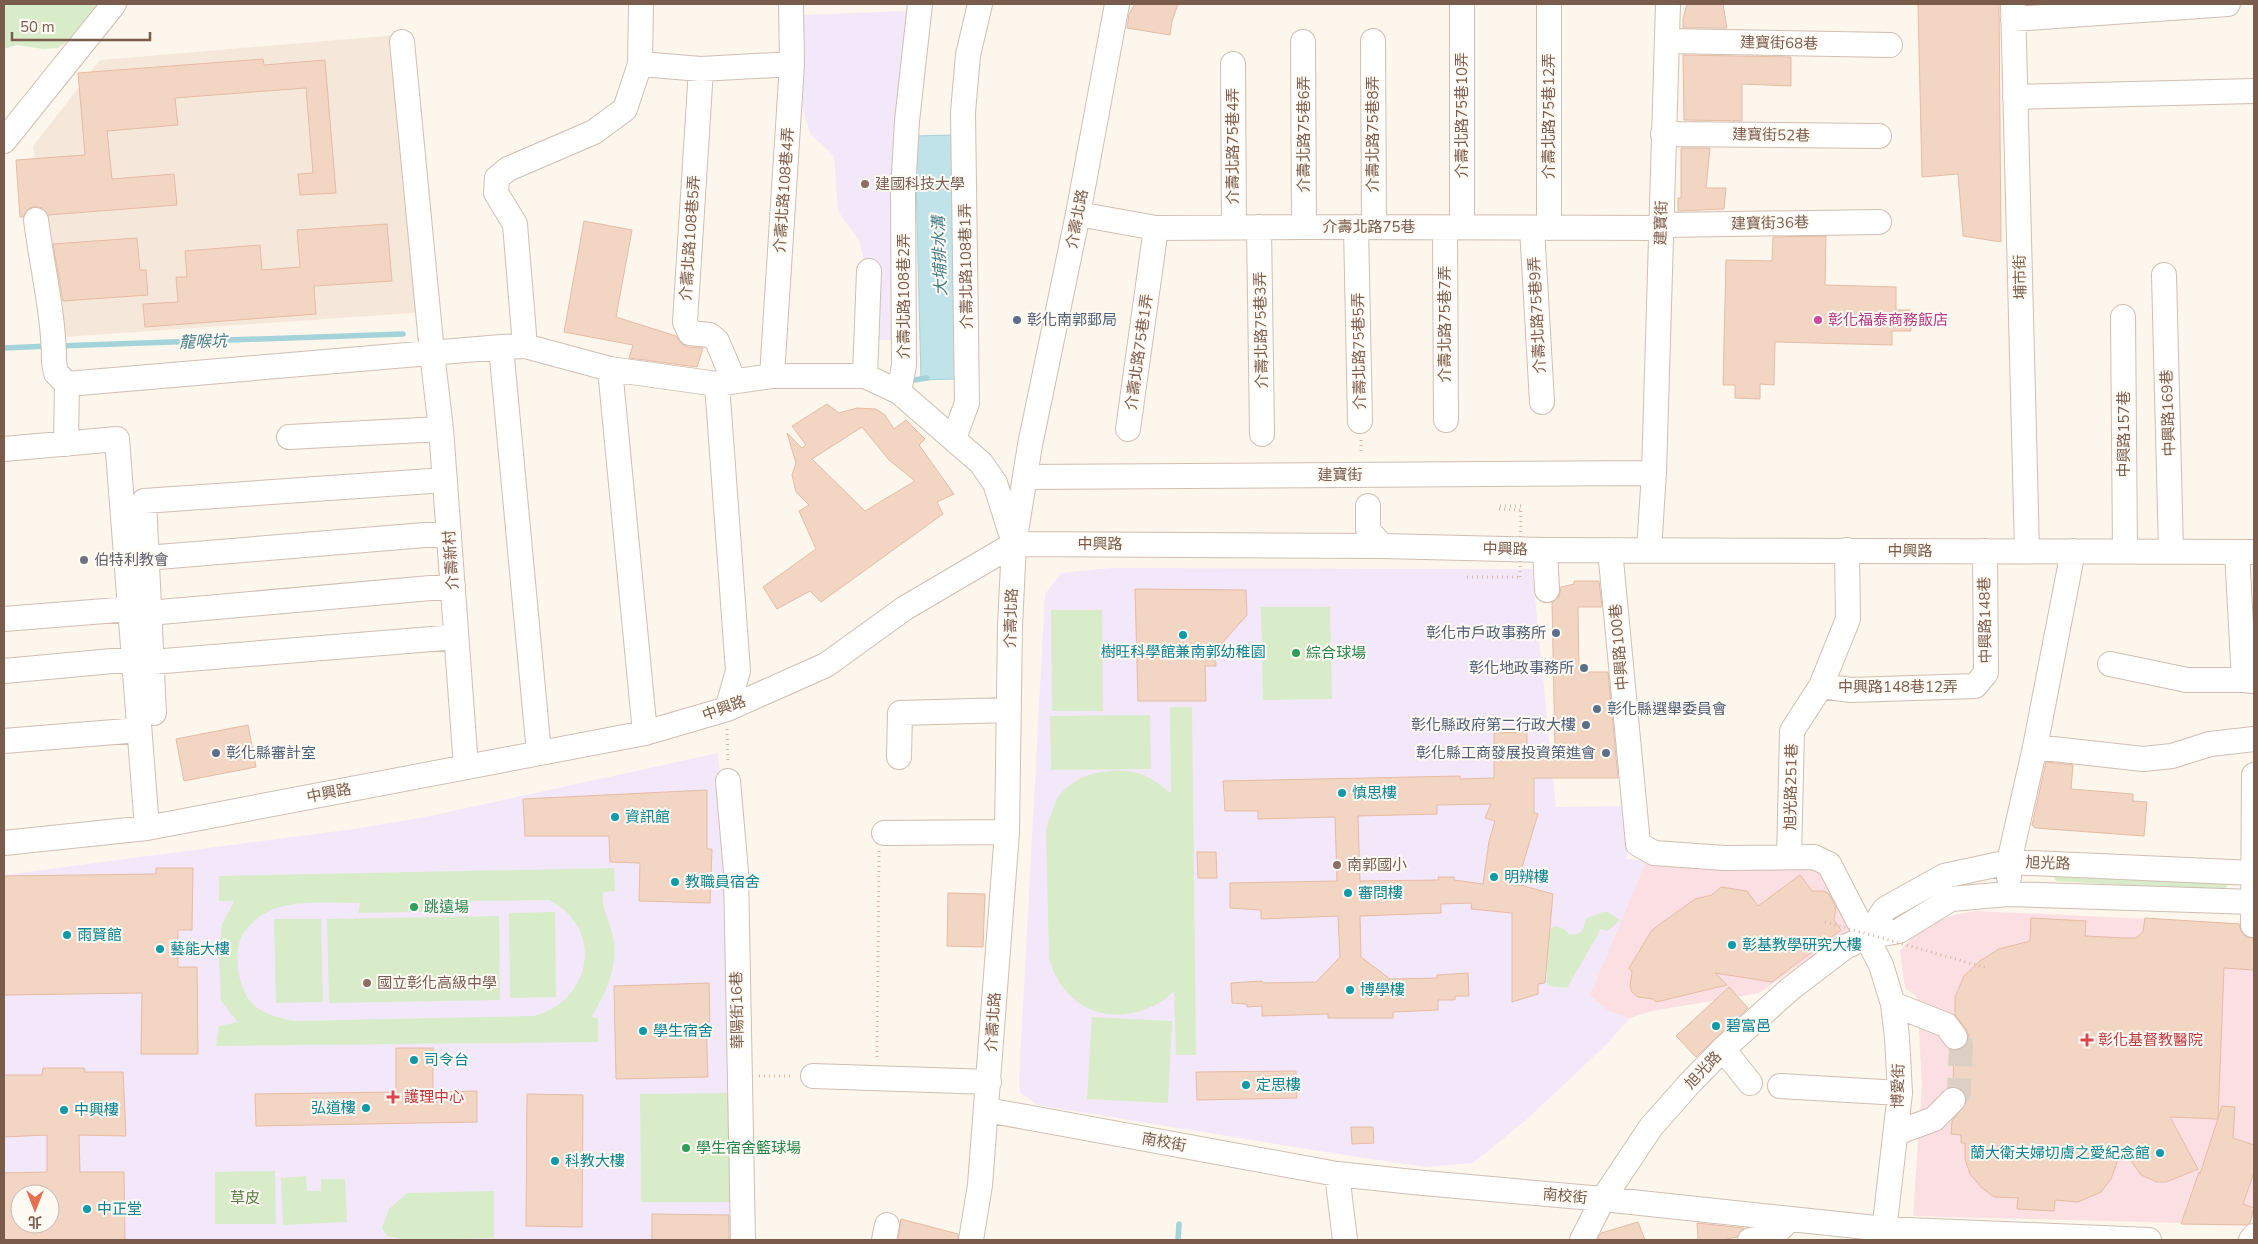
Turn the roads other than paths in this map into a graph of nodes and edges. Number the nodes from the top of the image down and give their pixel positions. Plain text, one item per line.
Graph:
1 (114, 4) edge
2 (641, 4) edge
3 (791, 4) edge
4 (920, 4) edge
5 (980, 4) edge
6 (1117, 4) edge
7 (1462, 4) edge
8 (1548, 4) edge
9 (1668, 4) edge
10 (2228, 4) edge
11 (2013, 11) edge
12 (1373, 41) dead end
13 (1667, 41) junction
14 (402, 42) dead end
15 (1303, 42) dead end
16 (1890, 45) dead end
17 (640, 64) junction
18 (792, 64) junction
19 (1233, 64) dead end
20 (701, 69) junction
21 (2254, 91) edge
22 (2015, 97) junction
23 (1663, 134) junction
24 (1879, 136) dead end
25 (4, 141) edge
26 (1078, 214) junction
27 (36, 220) dead end
28 (1879, 222) dead end
29 (1234, 227) junction
30 (1259, 227) junction
31 (1304, 227) junction
32 (1365, 227) junction
33 (1662, 227) junction
34 (1156, 228) junction
35 (1453, 228) junction
36 (1540, 228) junction
37 (869, 271) dead end
38 (2164, 275) dead end
39 (2123, 317) dead end
40 (526, 346) junction
41 (501, 347) junction
42 (432, 353) junction
43 (610, 369) junction
44 (772, 376) junction
45 (865, 376) junction
46 (726, 383) junction
47 (67, 384) junction
48 (899, 392) junction
49 (1542, 402) dead end
50 (1446, 420) dead end
51 (1360, 421) road end
52 (442, 429) junction
53 (1128, 429) dead end
54 (1262, 434) dead end
55 (289, 437) dead end
56 (954, 438) junction
57 (66, 444) junction
58 (4, 449) edge
59 (1654, 473) junction
60 (1026, 476) junction
61 (445, 480) junction
62 (1368, 506) dead end
63 (449, 533) junction
64 (1014, 544) junction
65 (1382, 546) junction
66 (1545, 550) junction
67 (1610, 550) junction
68 (1649, 550) junction
69 (1847, 550) junction
70 (1985, 551) junction
71 (2027, 551) junction
72 (2074, 551) junction
73 (2125, 551) junction
74 (2171, 551) junction
75 (2246, 552) edge
76 (146, 558) junction
77 (453, 586) junction
78 (1547, 590) dead end
79 (140, 611) junction
80 (4, 618) edge
81 (456, 637) junction
82 (143, 660) junction
83 (2110, 664) dead end
84 (4, 671) edge
85 (2249, 681) edge
86 (1821, 686) junction
87 (1975, 686) joint
88 (727, 709) junction
89 (1009, 710) junction
90 (154, 713) dead end
91 (139, 730) junction
92 (645, 733) junction
93 (2254, 739) edge
94 (4, 741) edge
95 (2035, 747) junction
96 (539, 753) junction
97 (899, 757) dead end
98 (466, 767) junction
99 (2254, 775) edge
100 (728, 781) road end
101 (147, 828) junction
102 (1007, 832) junction
103 (884, 833) road end
104 (4, 843) edge
105 (1789, 857) junction
106 (2009, 862) junction
107 (2254, 873) edge
108 (2008, 894) junction
109 (1885, 909) junction
110 (2254, 910) edge
111 (1853, 912) junction
112 (1866, 937) junction
113 (1893, 1004) junction
114 (1954, 1037) tunnel mouth
115 (1723, 1049) junction
116 (813, 1076) road end
117 (989, 1082) junction
118 (1750, 1083) dead end
119 (1780, 1086) dead end
120 (1900, 1094) junction
121 (1952, 1100) tunnel mouth
122 (987, 1110) junction
123 (1896, 1132) junction
124 (1337, 1174) junction
125 (1603, 1199) junction
126 (1789, 1220) junction
127 (1884, 1234) edge
128 (2254, 1236) edge
129 (743, 1240) edge
130 (971, 1240) edge
131 (1345, 1240) edge
132 (1582, 1240) edge
133 (1750, 1240) edge
134 (2149, 1240) edge
135 (2251, 1240) edge

1 - 25 street
2 - 17 street
3 - 18 street, 介壽北路108巷4弄
4 - 48 street, 介壽北路108巷2弄
5 - 56 street, 介壽北路108巷1弄
6 - 26 street, 介壽北路
7 - 35 street, 介壽北路75巷10弄
8 - 36 street, 介壽北路75巷12弄
9 - 13 street, 建寶街
10 - 11 street
11 - 22 street, 埔市街
12 - 32 street, 介壽北路75巷8弄
13 - 16 street, 建寶街68巷
13 - 23 street, 建寶街
14 - 42 street, 介壽新村
15 - 31 street, 介壽北路75巷6弄
17 - 20 street
17 - 40 street
18 - 20 street
18 - 44 street, 介壽北路108巷4弄
19 - 29 street, 介壽北路75巷4弄
20 - 46 street, 介壽北路108巷5弄
21 - 22 street
22 - 71 street, 埔市街
23 - 24 street, 建寶街52巷
23 - 33 street, 建寶街
26 - 34 street, 介壽北路75巷
26 - 60 street, 介壽北路
27 - 47 street
28 - 33 street, 建寶街36巷
29 - 30 street, 介壽北路75巷
29 - 34 street, 介壽北路75巷
30 - 31 street, 介壽北路75巷
30 - 54 street, 介壽北路75巷3弄
31 - 32 street, 介壽北路75巷
32 - 35 street, 介壽北路75巷
32 - 51 street, 介壽北路75巷5弄
33 - 36 street, 介壽北路75巷
33 - 59 street, 建寶街
34 - 53 street, 介壽北路75巷1弄
35 - 36 street, 介壽北路75巷
35 - 50 street, 介壽北路75巷7弄
36 - 49 street, 介壽北路75巷9弄
37 - 45 street
38 - 74 street, 中興路169巷
39 - 73 street, 中興路157巷
40 - 41 street
40 - 43 street
41 - 42 street
41 - 96 street
42 - 47 street
42 - 52 street, 介壽新村
43 - 46 street
43 - 92 street
44 - 45 street
44 - 46 street
45 - 48 street
46 - 88 street
47 - 57 street
48 - 56 street
52 - 55 street
52 - 61 street, 介壽新村
56 - 64 street
57 - 58 street
57 - 79 street
59 - 60 street, 建寶街
59 - 68 street, 建寶街
60 - 64 street, 介壽北路
61 - 63 street, 介壽新村
61 - 76 street
62 - 65 street
63 - 76 street
63 - 77 street, 介壽新村
64 - 65 street, 中興路
64 - 88 street, 中興路
64 - 89 street, 介壽北路
65 - 66 street, 中興路
66 - 67 street, 中興路
66 - 78 street
67 - 68 street, 中興路
67 - 105 street, 中興路100巷
68 - 69 street, 中興路
69 - 70 street, 中興路
69 - 86 street, 旭光路251巷
70 - 71 street, 中興路
70 - 87 street, 中興路148巷
71 - 72 street, 中興路
72 - 73 street, 中興路
72 - 95 street
73 - 74 street, 中興路
74 - 75 street, 中興路
75 - 85 street
76 - 79 street
77 - 79 street
77 - 81 street, 介壽新村
79 - 80 street
79 - 82 street
81 - 82 street
81 - 98 street, 介壽新村
82 - 84 street
82 - 90 street
82 - 91 street
83 - 85 street
86 - 87 street, 中興路148巷12弄
86 - 105 street, 旭光路251巷
88 - 92 street, 中興路
89 - 97 street
89 - 102 street, 介壽北路
91 - 94 street
91 - 101 street
92 - 96 street, 中興路
93 - 95 street
95 - 106 street
96 - 98 street, 中興路
98 - 101 street, 中興路
99 - 107 street
100 - 129 street, 華陽街16巷
101 - 104 street, 中興路
102 - 103 street
102 - 117 street, 介壽北路
105 - 111 street
106 - 107 street, 旭光路
106 - 108 street
106 - 109 street, 旭光路
107 - 110 street
108 - 110 street, 旭光路
108 - 112 street, 旭光路
109 - 111 street
109 - 112 street, 旭光路
111 - 112 street
112 - 113 street, 博愛街
112 - 115 street, 旭光路
113 - 114 street
113 - 120 street, 博愛街
115 - 118 street
115 - 125 street, 旭光路
116 - 117 street
117 - 122 street, 介壽北路
119 - 120 street
120 - 123 street, 博愛街
121 - 123 street
122 - 124 street, 南校街
122 - 130 street, 介壽北路
123 - 127 street, 博愛街
124 - 125 street, 南校街
124 - 131 street
125 - 126 street, 南校街
125 - 132 street, 旭光路
126 - 127 street, 南校街
126 - 133 street
127 - 134 street, 南校街
128 - 135 street

